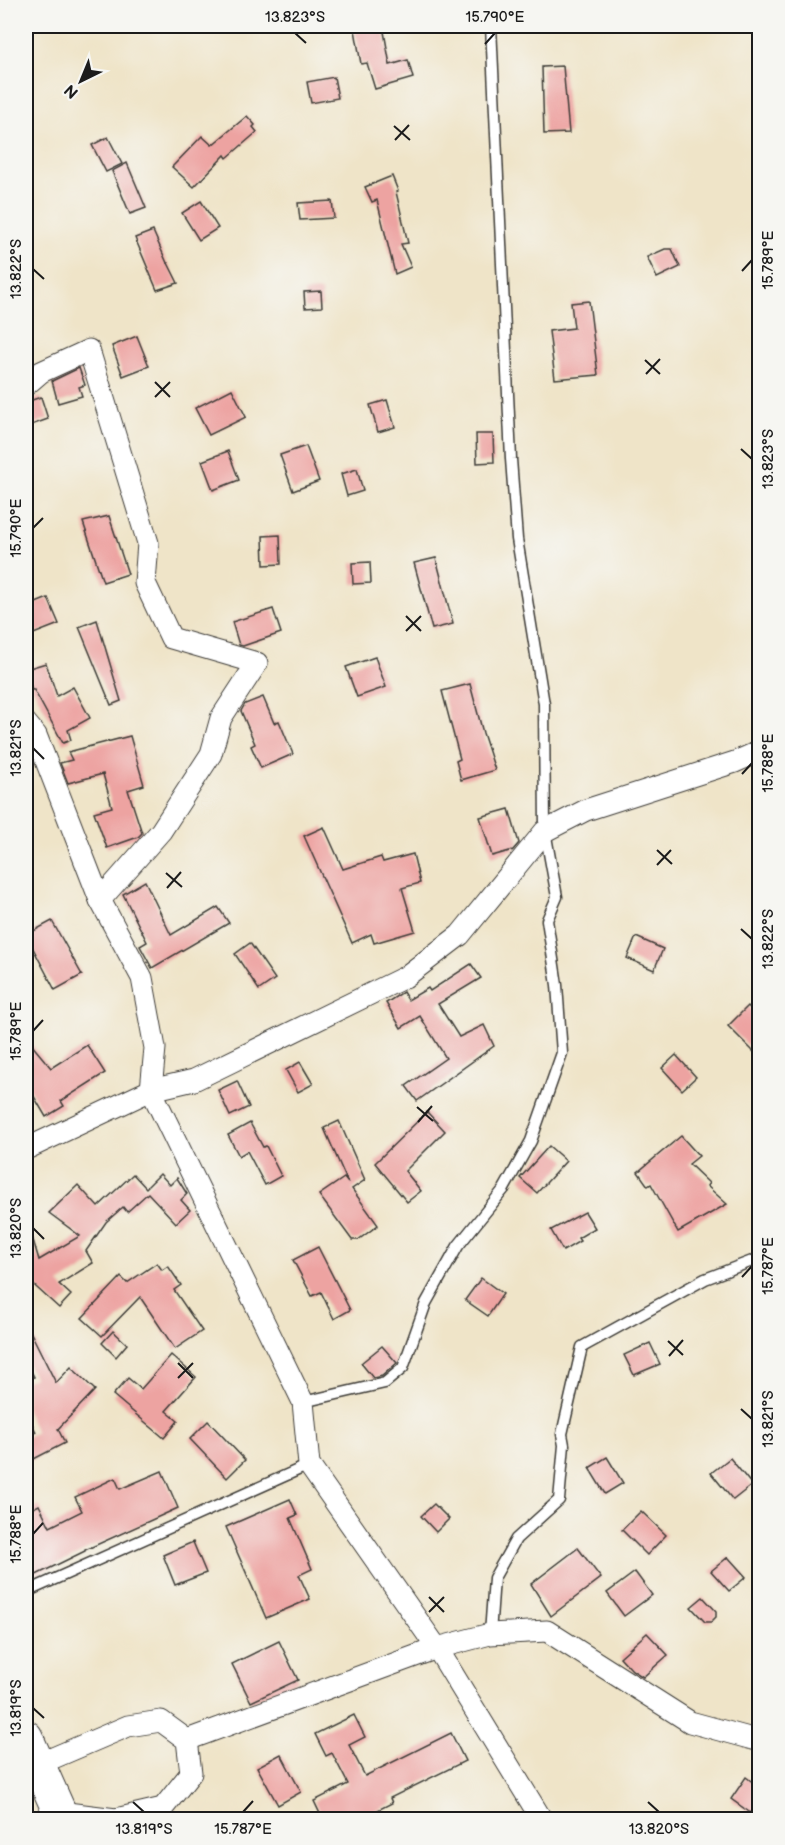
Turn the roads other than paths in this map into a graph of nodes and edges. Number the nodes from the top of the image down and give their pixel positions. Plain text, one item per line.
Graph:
1 (491, 26) edge
2 (26, 386) edge
3 (26, 723) edge
4 (759, 751) edge
5 (545, 831) junction
6 (100, 900) junction
7 (151, 1090) junction
8 (26, 1149) edge
9 (759, 1258) edge
10 (303, 1402) junction
11 (309, 1465) junction
12 (26, 1592) edge
13 (490, 1634) junction
14 (437, 1648) junction
15 (187, 1740) junction
16 (759, 1741) edge
17 (30, 1757) edge
18 (56, 1817) edge
19 (542, 1820) edge

1 - 5 lane
2 - 6 street
3 - 6 street
4 - 5 street
5 - 7 street
5 - 10 lane
6 - 7 street
7 - 8 street
7 - 10 street
9 - 13 lane
10 - 11 street
11 - 12 lane
11 - 14 street
13 - 14 street
13 - 16 street
14 - 15 street
14 - 19 street
15 - 17 street
15 - 18 street
17 - 18 main road

